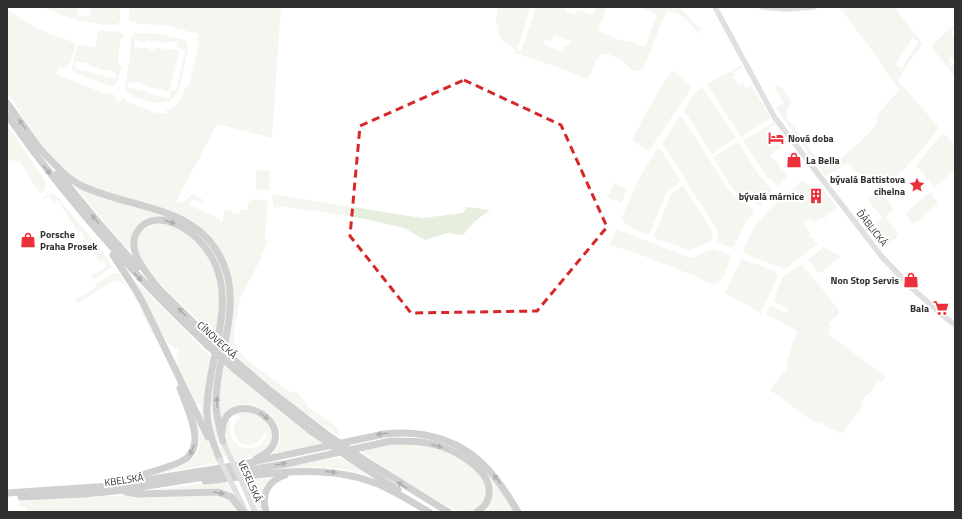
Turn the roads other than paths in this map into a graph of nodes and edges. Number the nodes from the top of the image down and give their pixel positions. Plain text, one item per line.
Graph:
1 (715, 7) edge
2 (762, 7) edge
3 (814, 7) edge
4 (7, 103) edge
5 (7, 115) edge
6 (37, 146) junction
7 (93, 228) junction
8 (159, 289) junction
9 (955, 325) edge
10 (170, 359) junction
11 (223, 441) junction
12 (220, 460) junction
13 (241, 467) junction
14 (309, 471) junction
15 (101, 486) junction
16 (151, 486) junction
17 (116, 492) junction
18 (7, 493) edge
19 (7, 498) edge
20 (435, 508) edge
21 (245, 512) edge
22 (255, 512) edge
23 (266, 512) edge
24 (429, 512) edge
25 (448, 512) edge
26 (455, 512) edge
27 (477, 512) edge
28 (518, 512) edge

1 - 9 main road, ĎÁBLICKÁ
2 - 3 main road
6 -> 4 highway
5 -> 7 highway, CÍNOVECKÁ
8 -> 6 highway, CÍNOVECKÁ
11 -> 6 highway
7 - 10 highway
7 -> 20 highway, CÍNOVECKÁ, bridge
8 -> 12 highway
20 -> 8 highway, CÍNOVECKÁ, bridge
10 - 12 highway
10 -> 15 highway
11 -> 13 highway
11 - 22 main road, VESELSKÁ, bridge
12 - 21 main road, VESELSKÁ, bridge
13 - 15 highway, KBELSKÁ
13 - 16 highway, KBELSKÁ
13 -> 27 highway
28 -> 13 highway
14 - 16 highway
14 - 23 highway
14 -> 24 highway
15 - 18 highway, KBELSKÁ
16 - 17 highway, KBELSKÁ
17 - 19 highway, KBELSKÁ
17 -> 21 highway
20 - 25 highway, CÍNOVECKÁ
20 - 26 highway

